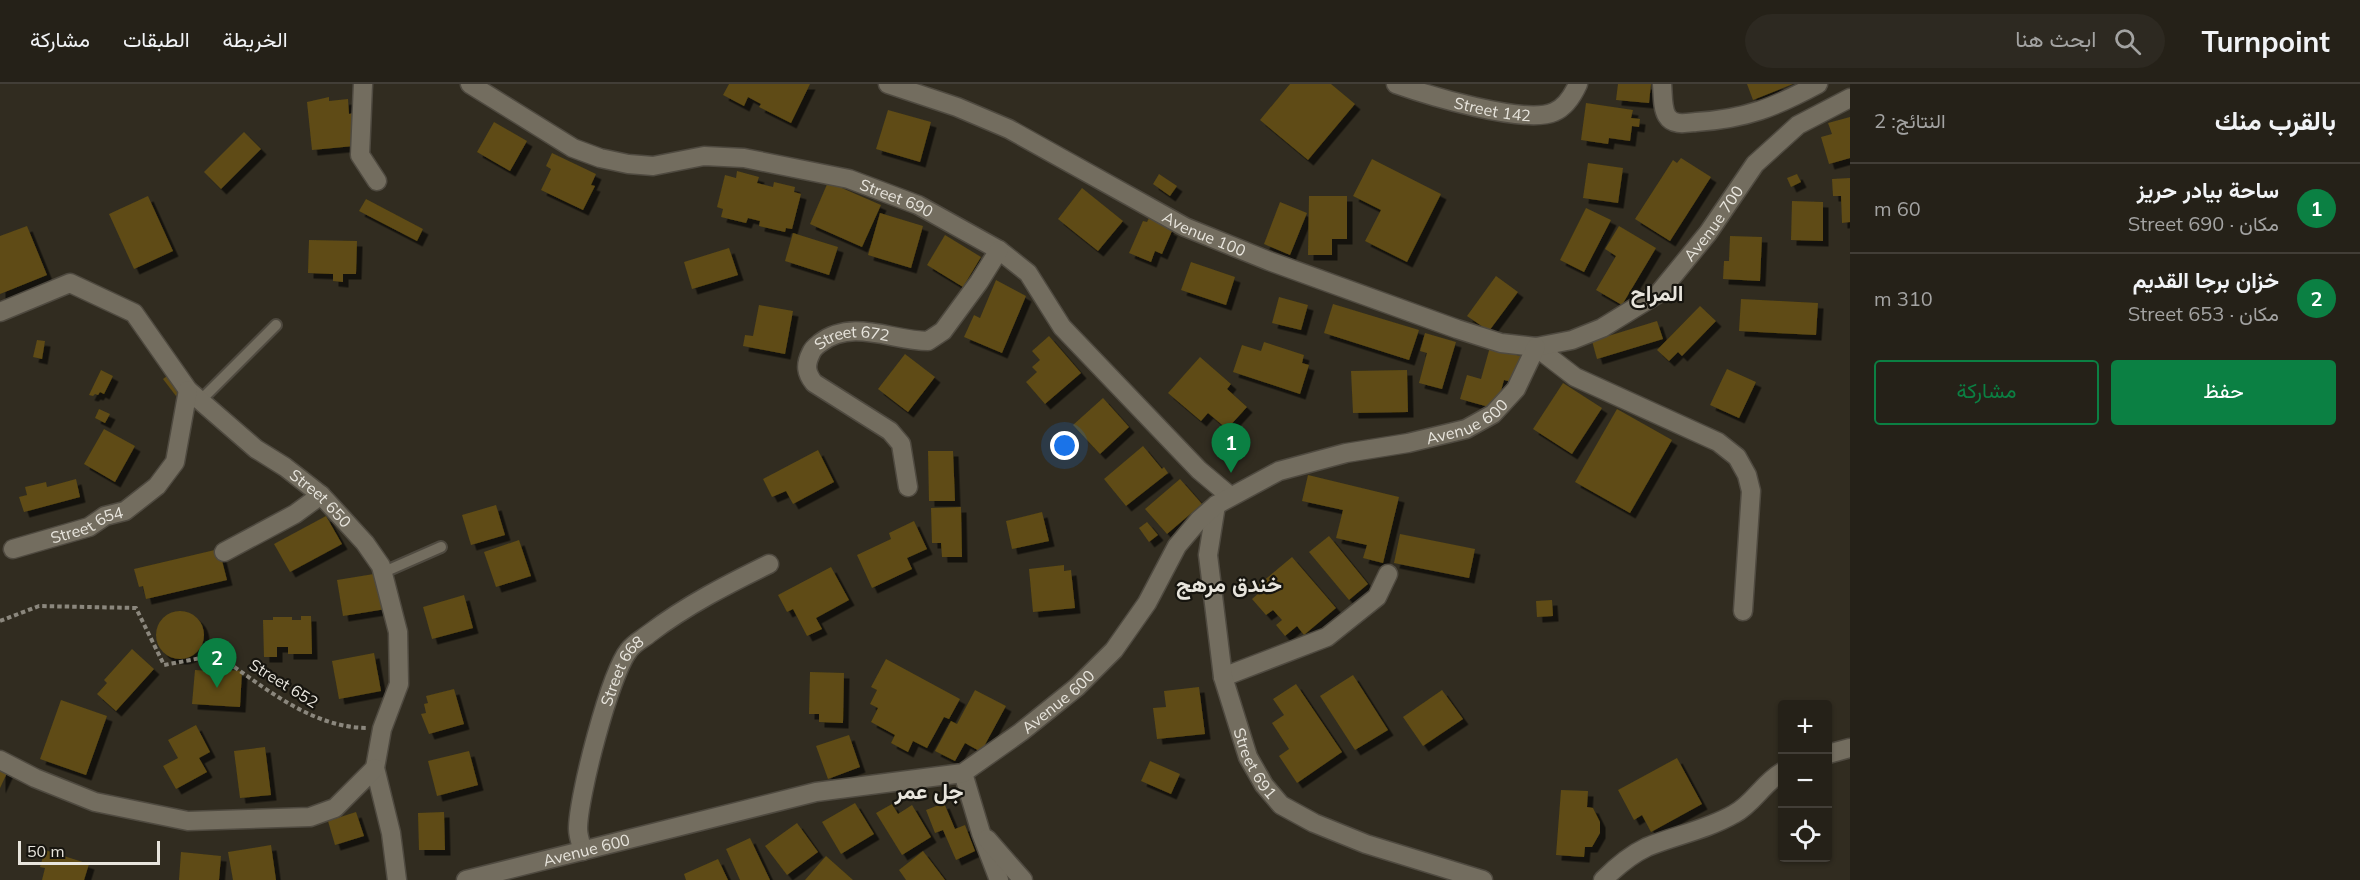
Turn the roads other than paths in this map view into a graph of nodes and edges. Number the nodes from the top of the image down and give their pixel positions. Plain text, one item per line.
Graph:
1 (363, 84) edge
2 (470, 84) edge
3 (888, 84) edge
4 (1396, 84) edge
5 (1578, 84) edge
6 (1662, 84) edge
7 (1818, 84) edge
8 (1850, 98) edge
9 (377, 181) dead end
10 (999, 250) junction
11 (0, 312) edge
12 (276, 325) dead end
13 (1536, 348) junction
14 (194, 396) junction
15 (908, 487) dead end
16 (321, 495) junction
17 (1223, 500) junction
18 (441, 547) dead end
19 (13, 549) dead end
20 (224, 552) dead end
21 (769, 564) dead end
22 (384, 572) junction
23 (1388, 574) dead end
24 (1743, 611) dead end
25 (1223, 677) junction
26 (1850, 748) edge
27 (1832, 753) edge
28 (0, 760) edge
29 (375, 768) junction
30 (963, 774) junction
31 (1778, 774) edge
32 (981, 833) junction
33 (584, 851) junction
34 (397, 880) edge
35 (466, 880) edge
36 (999, 880) edge
37 (1023, 880) edge
38 (1484, 880) edge
39 (1603, 880) edge

1 - 9 street
2 - 10 street, Street 690
3 - 13 street, Avenue 100
4 - 5 street, Street 142
6 - 7 street
8 - 13 street, Avenue 700
10 - 15 street, Street 672
10 - 17 street, Street 690
11 - 14 street, Street 650
12 - 14 lane
13 - 17 street, Avenue 600
13 - 24 street
14 - 16 street, Street 650
14 - 19 street, Street 654
16 - 20 street
16 - 22 street, Street 650
17 - 25 street, Street 691
17 - 30 street, Avenue 600
18 - 22 lane
21 - 33 street, Street 668
22 - 29 street, Street 650
23 - 25 street
25 - 38 street, Street 691
26 - 27 street
28 - 29 street
29 - 34 street, Street 650
30 - 32 street
30 - 33 street, Avenue 600
31 - 39 street
32 - 36 street
32 - 37 street
33 - 35 street, Avenue 600

